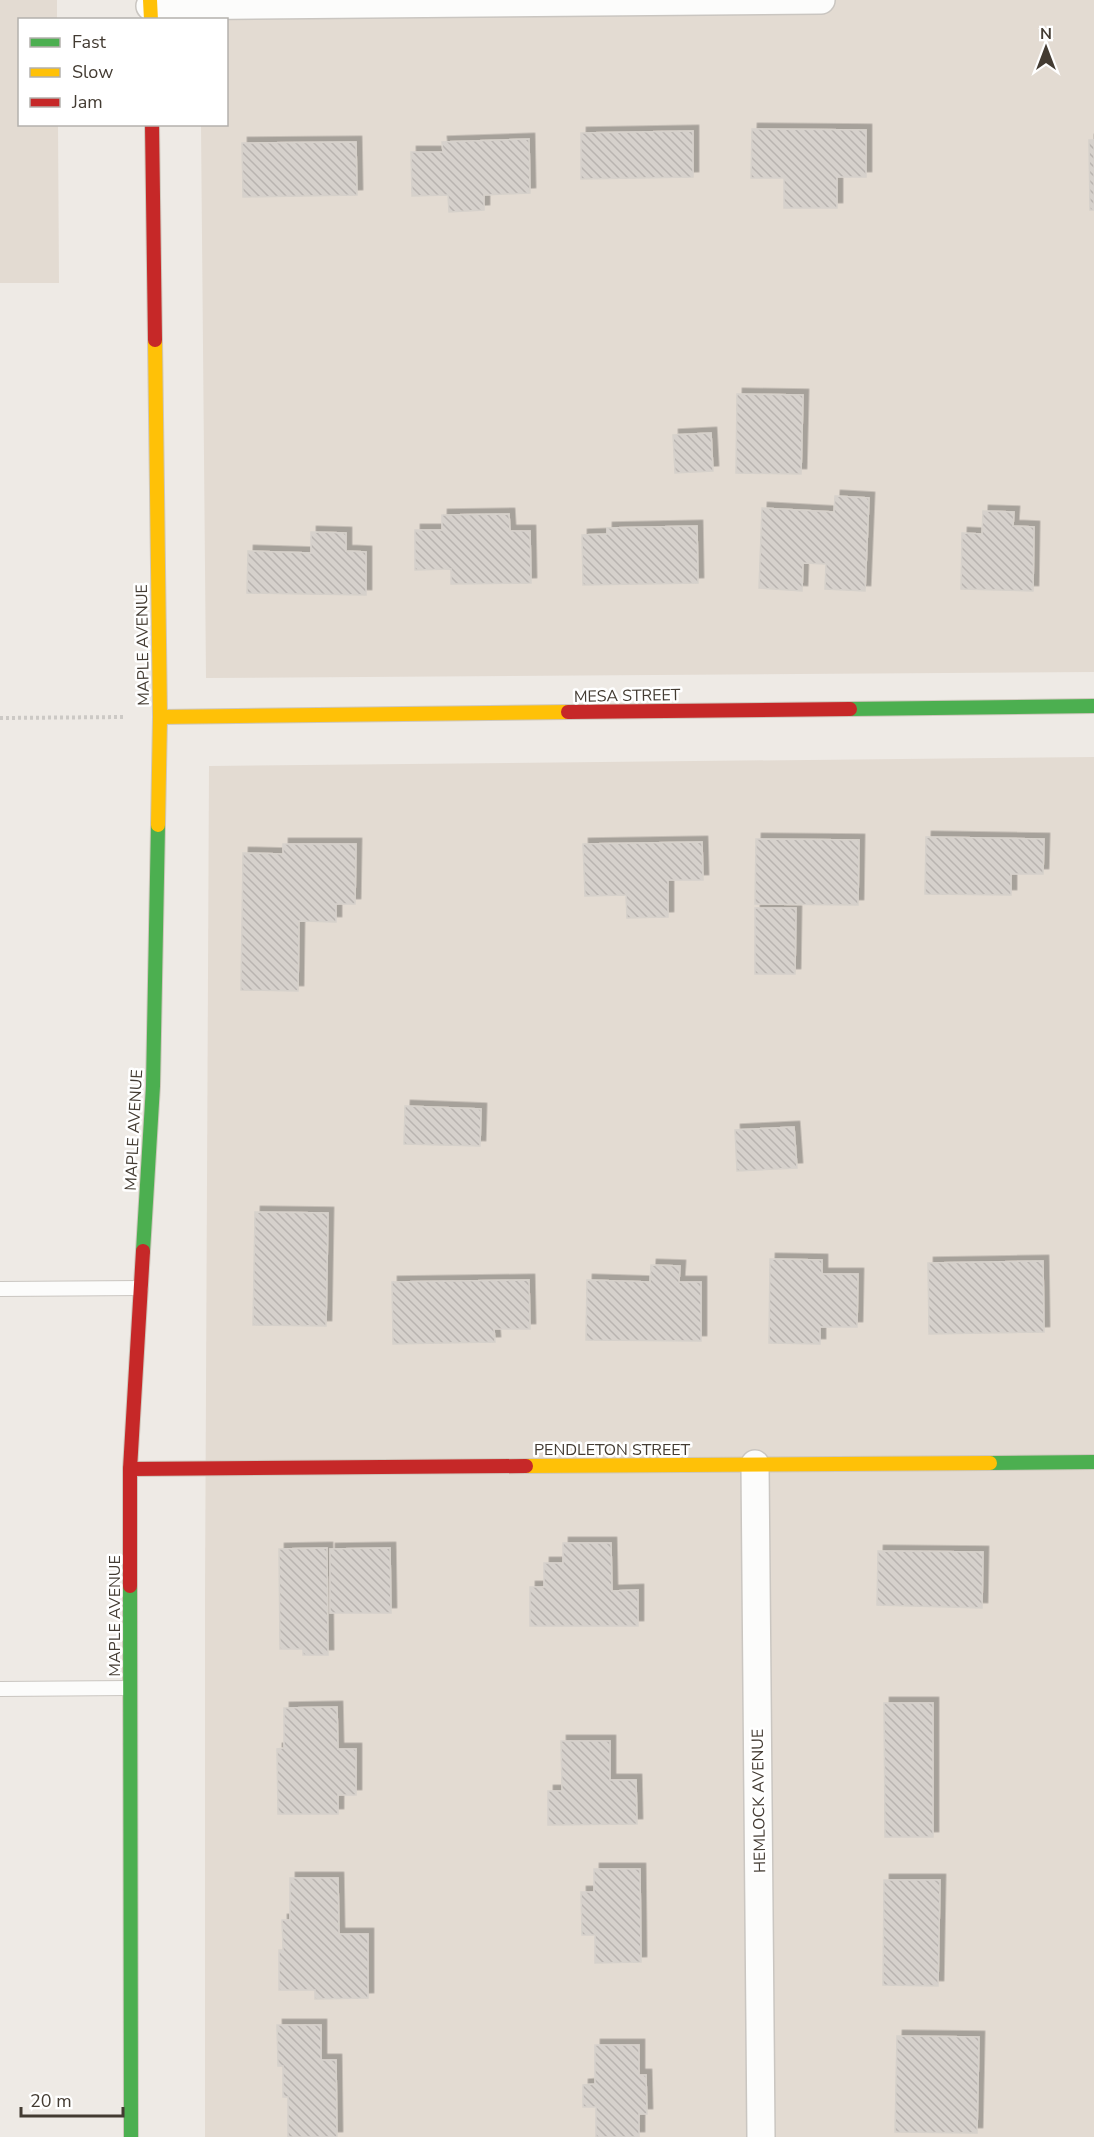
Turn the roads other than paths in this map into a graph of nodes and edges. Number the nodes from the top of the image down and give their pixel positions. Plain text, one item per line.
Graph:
1 (821, 0) edge
2 (754, 1) edge
3 (150, 9) edge
4 (152, 126) edge
5 (1094, 706) edge
6 (160, 717) junction
7 (141, 1288) junction
8 (0, 1289) edge
9 (1094, 1462) edge
10 (755, 1464) junction
11 (130, 1469) junction
12 (0, 1689) edge
13 (130, 1689) junction
14 (131, 2137) edge
15 (761, 2137) edge

1 - 2 street
2 - 3 street
4 - 6 street, MAPLE AVENUE
5 - 6 street, MESA STREET
6 - 7 street, MAPLE AVENUE
7 - 8 lane
7 - 11 street, MAPLE AVENUE
9 - 10 street, PENDLETON STREET
10 - 11 street, PENDLETON STREET
10 - 15 street, HEMLOCK AVENUE
11 - 13 street, MAPLE AVENUE
12 - 13 lane
13 - 14 street, MAPLE AVENUE

